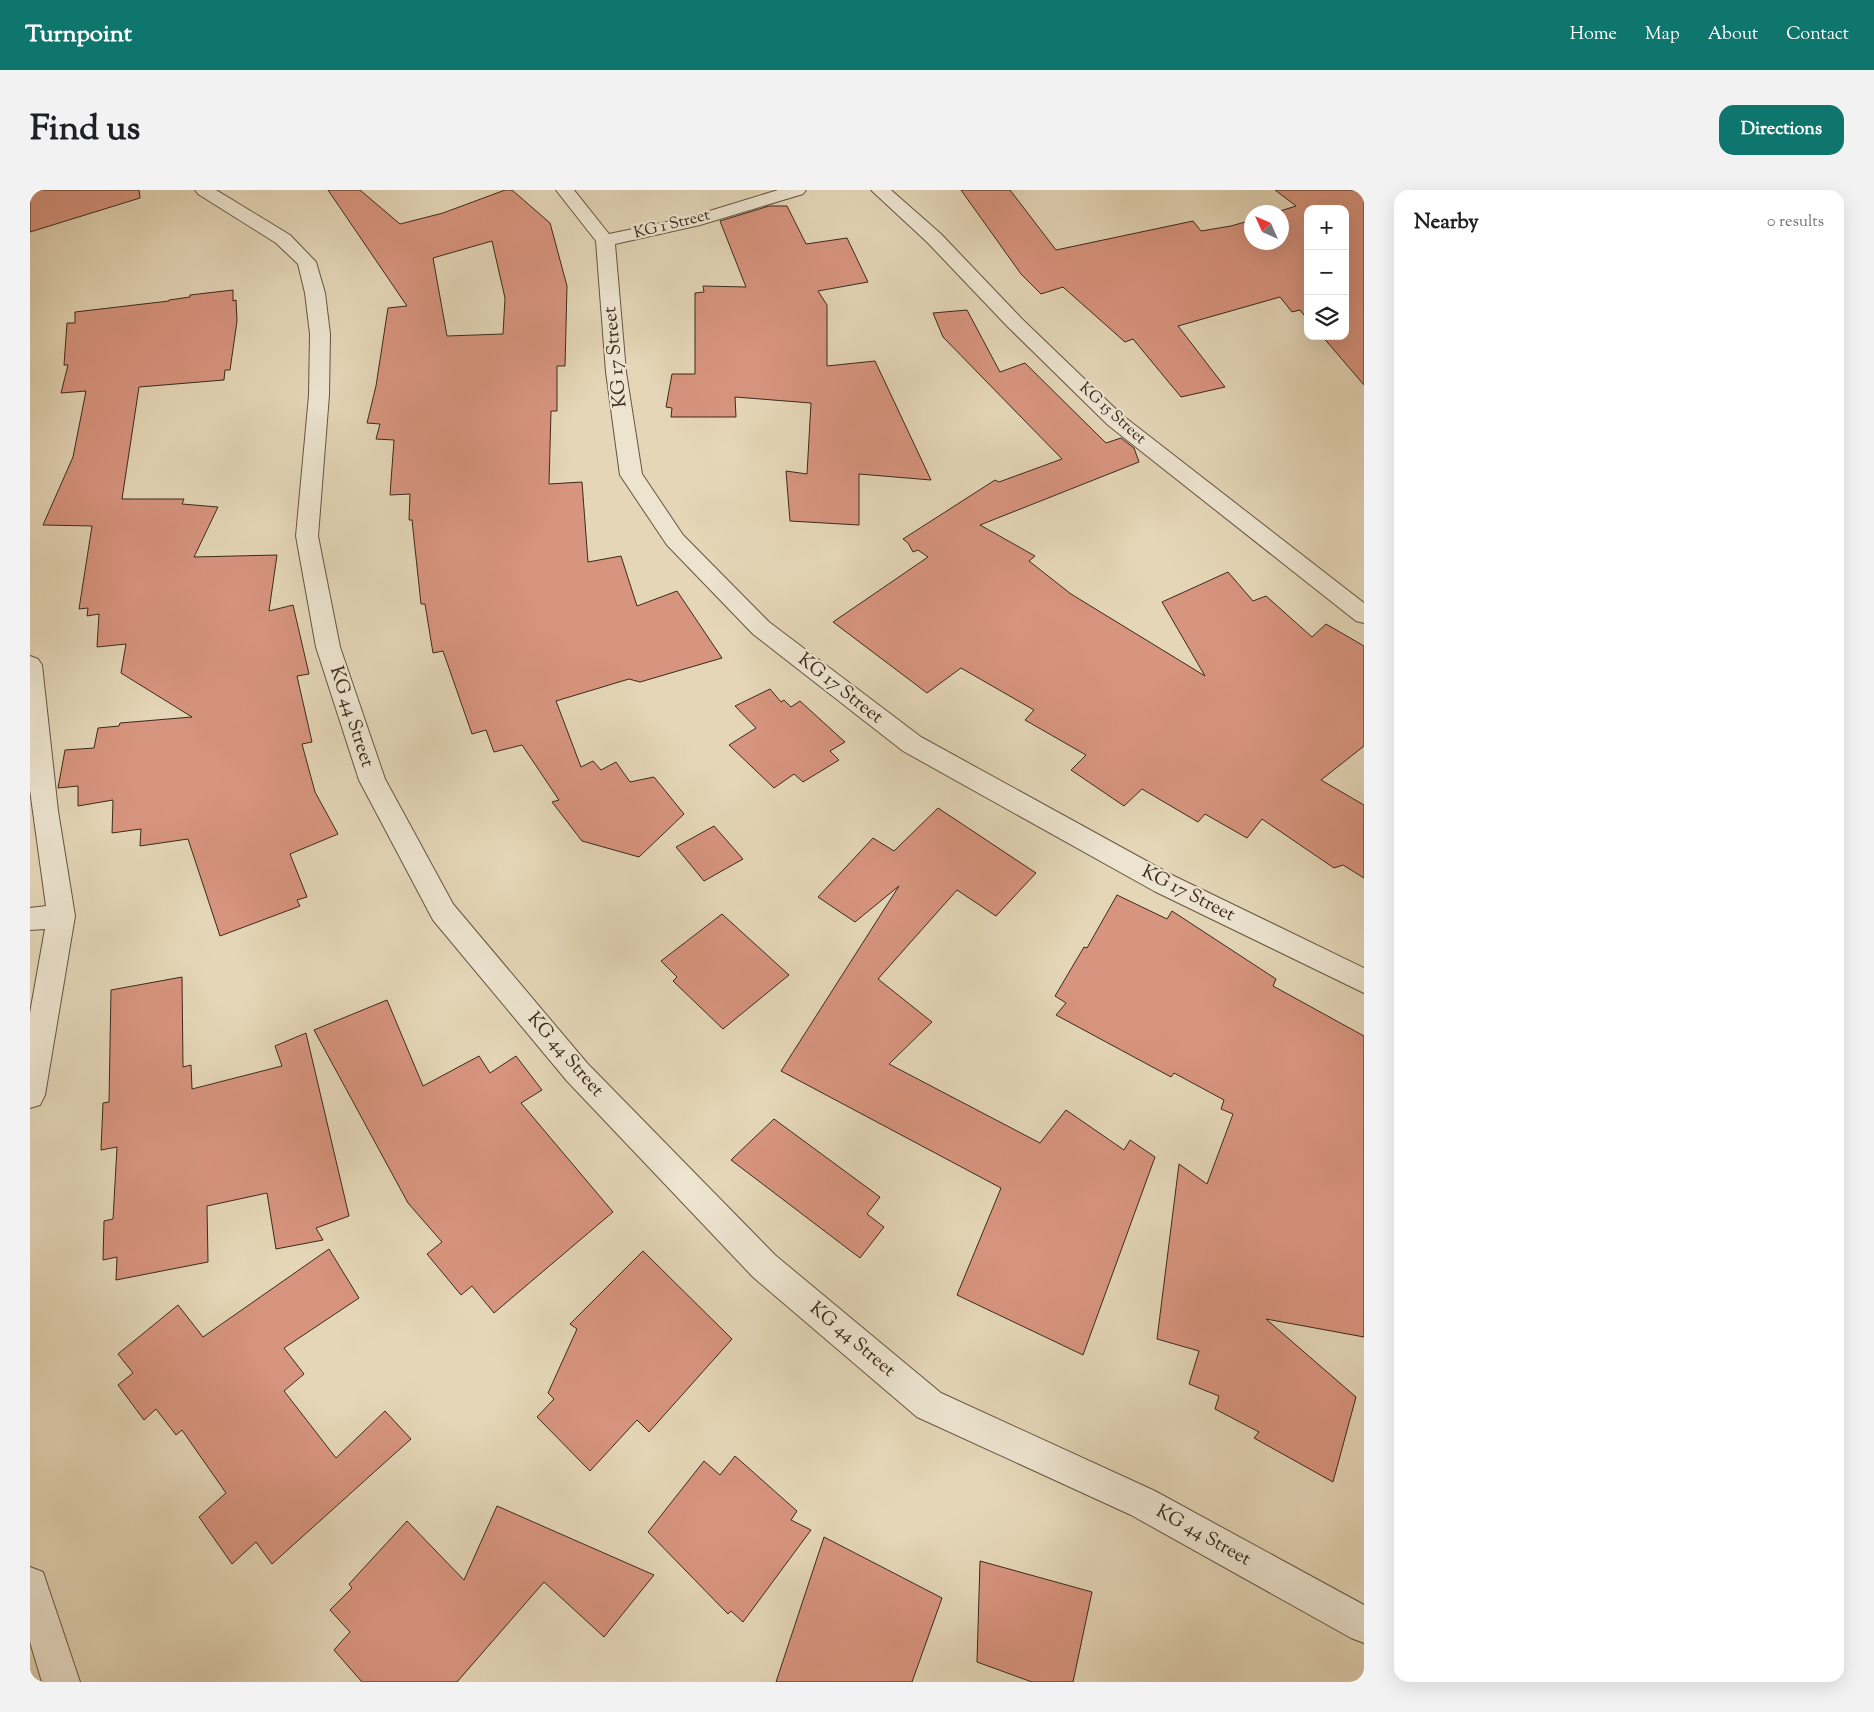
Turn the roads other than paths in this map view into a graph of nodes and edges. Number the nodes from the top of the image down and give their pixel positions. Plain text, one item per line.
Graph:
1 (204, 190) edge
2 (565, 190) edge
3 (797, 190) edge
4 (880, 190) edge
5 (605, 241) junction
6 (1364, 615) edge
7 (30, 665) edge
8 (61, 916) junction
9 (30, 919) edge
10 (1364, 981) edge
11 (30, 1095) edge
12 (30, 1584) edge
13 (1362, 1618) edge
14 (61, 1682) edge

1 - 13 street, KG 44 Street
2 - 5 street
3 - 5 street, KG 1 Street
4 - 6 street, KG 15 Street
5 - 10 street, KG 17 Street
7 - 8 street
8 - 9 street
8 - 11 street
12 - 14 street

